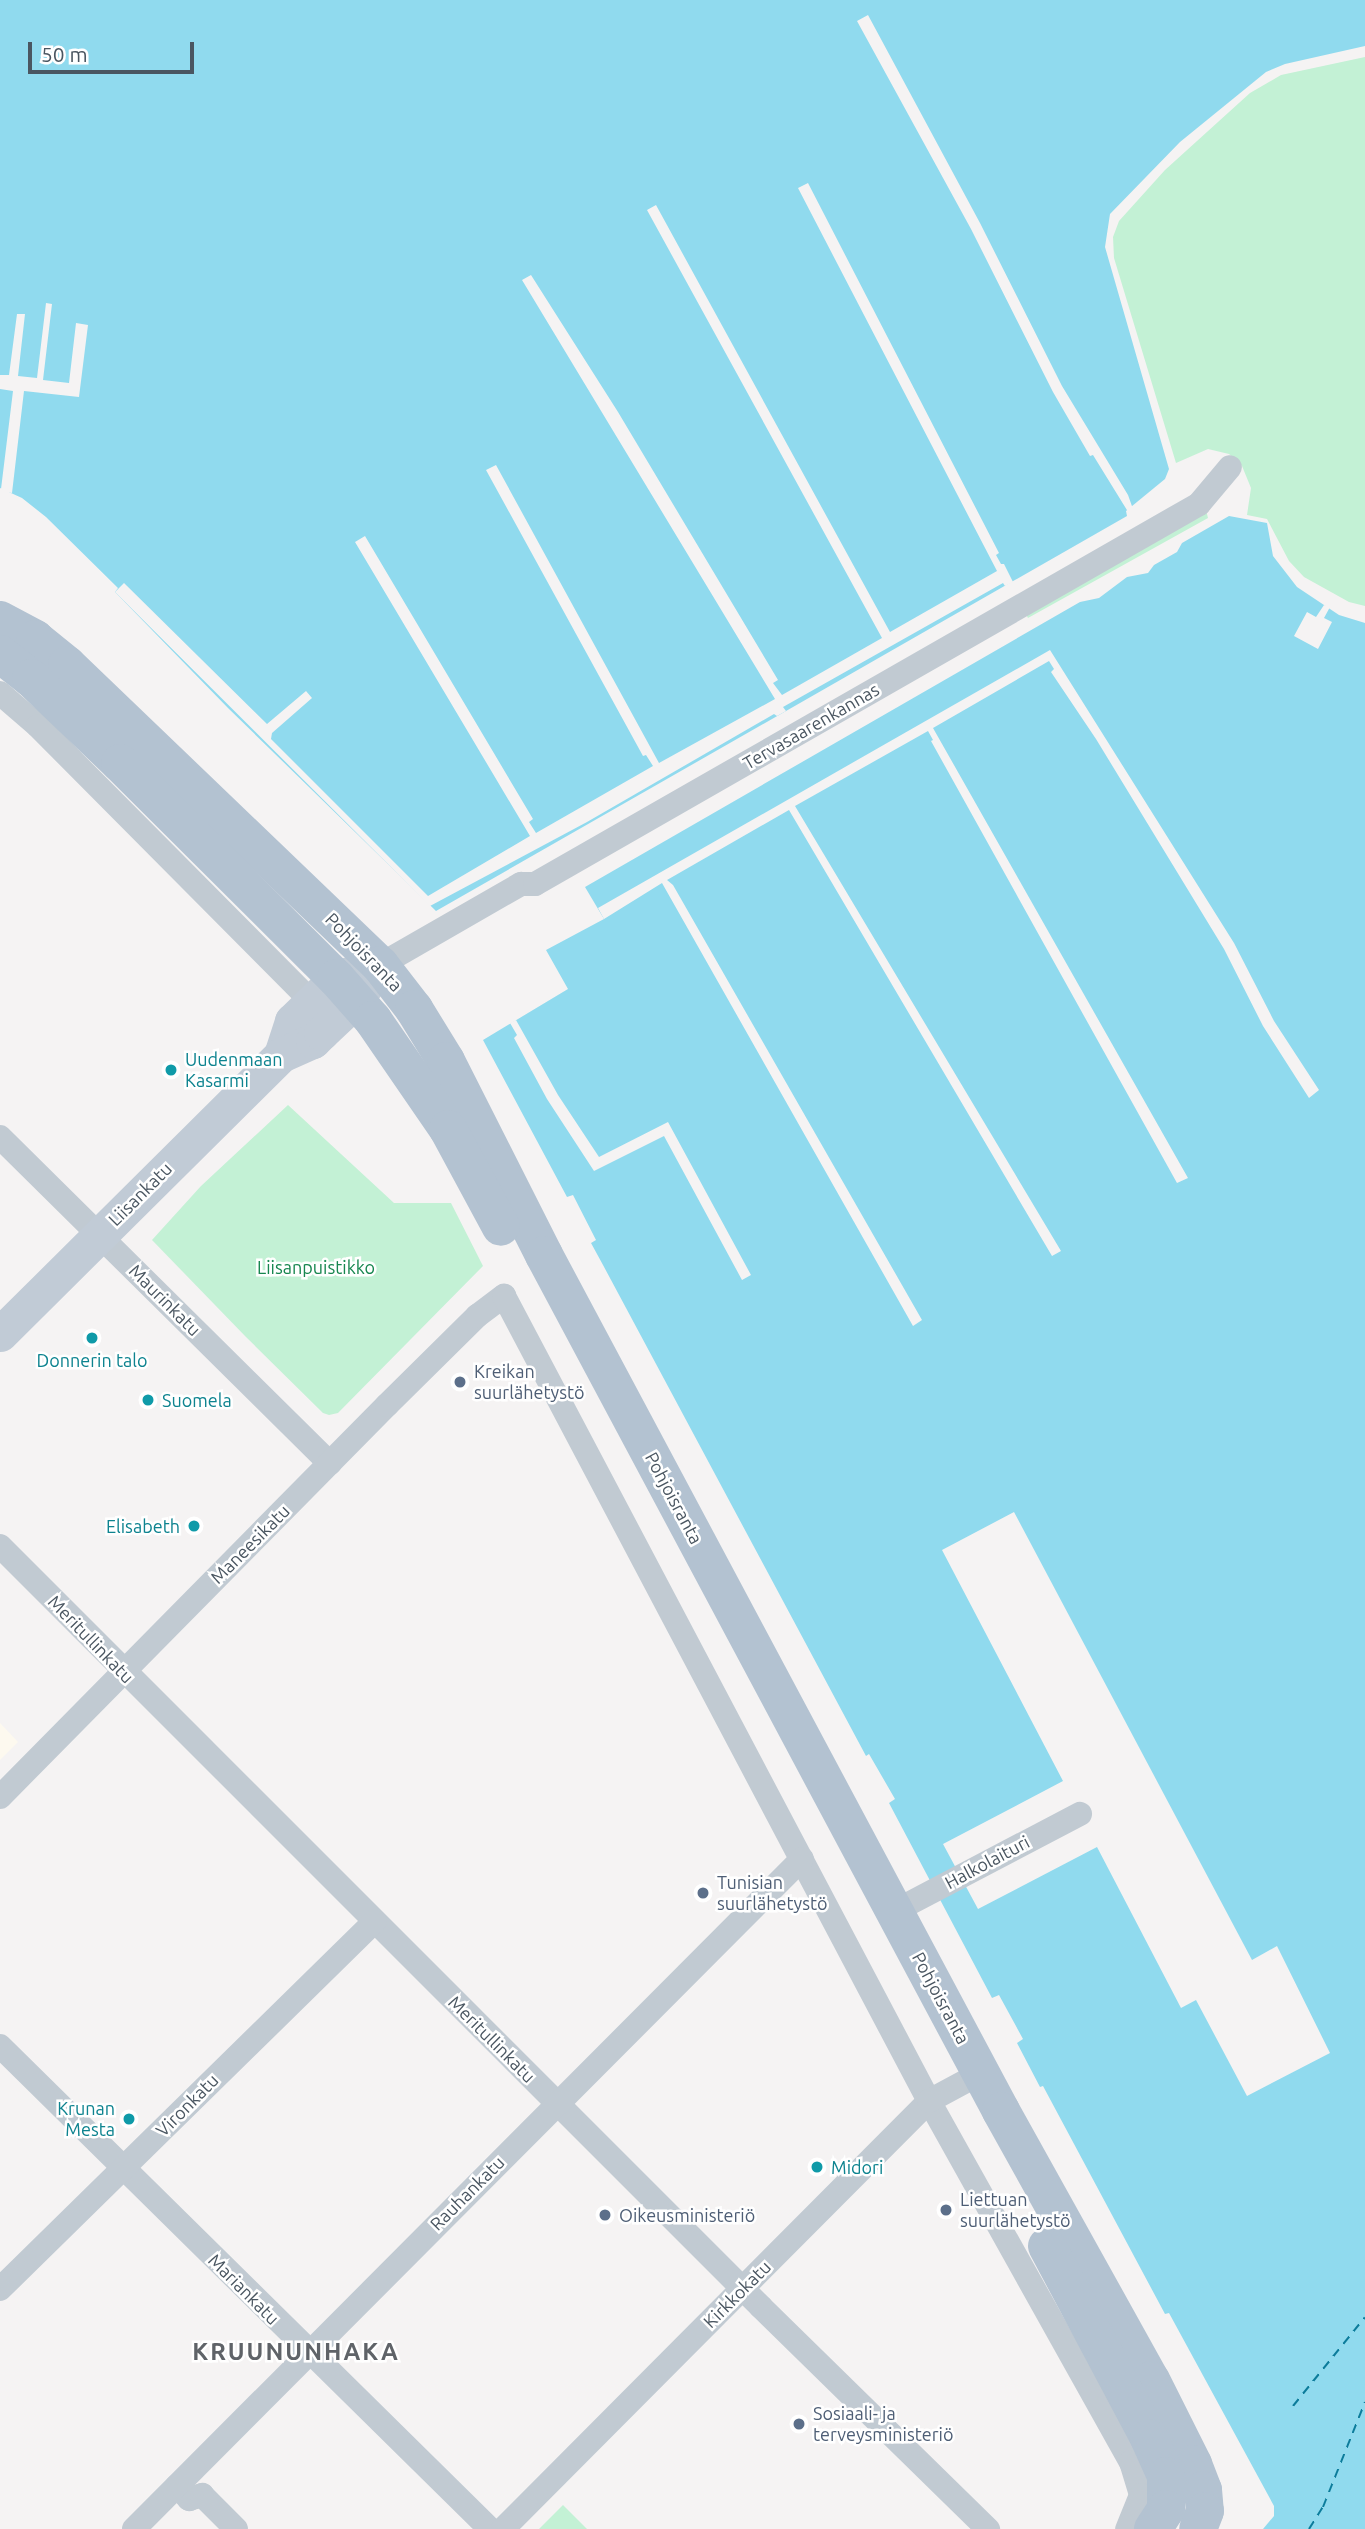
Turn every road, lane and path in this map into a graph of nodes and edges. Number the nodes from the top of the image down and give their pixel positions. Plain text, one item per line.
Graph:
1 (1230, 467) dead end
2 (0, 620) edge
3 (9, 664) edge
4 (380, 965) junction
5 (334, 993) junction
6 (0, 1137) edge
7 (99, 1235) junction
8 (504, 1296) joint
9 (0, 1334) edge
10 (330, 1463) junction
11 (0, 1546) edge
12 (124, 1672) junction
13 (0, 1797) edge
14 (1080, 1814) dead end
15 (802, 1859) junction
16 (895, 1911) junction
17 (375, 1921) junction
18 (0, 2046) edge
19 (957, 2086) junction
20 (557, 2104) junction
21 (122, 2169) junction
22 (742, 2288) junction
23 (0, 2289) edge
24 (309, 2352) junction
25 (1175, 2460) junction
26 (177, 2486) junction
27 (1139, 2524) edge
28 (134, 2529) edge
29 (236, 2529) edge
30 (490, 2529) edge
31 (503, 2529) edge
32 (988, 2529) edge
33 (1198, 2529) edge

1 - 4 street, Tervasaarenkannas
2 - 3 main road
3 - 4 main road, Pohjoisranta
3 - 5 main road, Pohjoisranta
4 - 5 street, Liisankatu
4 - 16 main road, Pohjoisranta
5 - 7 street, Liisankatu
5 - 19 main road, Pohjoisranta
6 - 7 street, Maurinkatu
7 - 9 street, Liisankatu
7 - 10 street, Maurinkatu
8 - 10 street, Maneesikatu
8 - 15 street, Pohjoisranta
10 - 12 street, Maneesikatu
11 - 12 street, Meritullinkatu
12 - 13 street, Maneesikatu
12 - 17 street, Meritullinkatu
14 - 16 street, Halkolaituri
15 - 19 street, Pohjoisranta
15 - 20 street, Rauhankatu
16 - 19 main road, Pohjoisranta
17 - 20 street, Meritullinkatu
17 - 21 street, Vironkatu
18 - 21 street, Mariankatu
19 - 22 street, Kirkkokatu
19 - 25 main road, Pohjoisranta
19 - 27 street, Pohjoisranta
20 - 22 street, Meritullinkatu
20 - 24 street, Rauhankatu
21 - 23 street, Vironkatu
21 - 24 street, Mariankatu
22 - 31 street, Kirkkokatu
22 - 32 street, Meritullinkatu
24 - 26 street, Rauhankatu
24 - 30 street, Mariankatu
25 - 27 main road
25 - 33 main road
26 - 28 street, Rauhankatu
26 - 29 street

